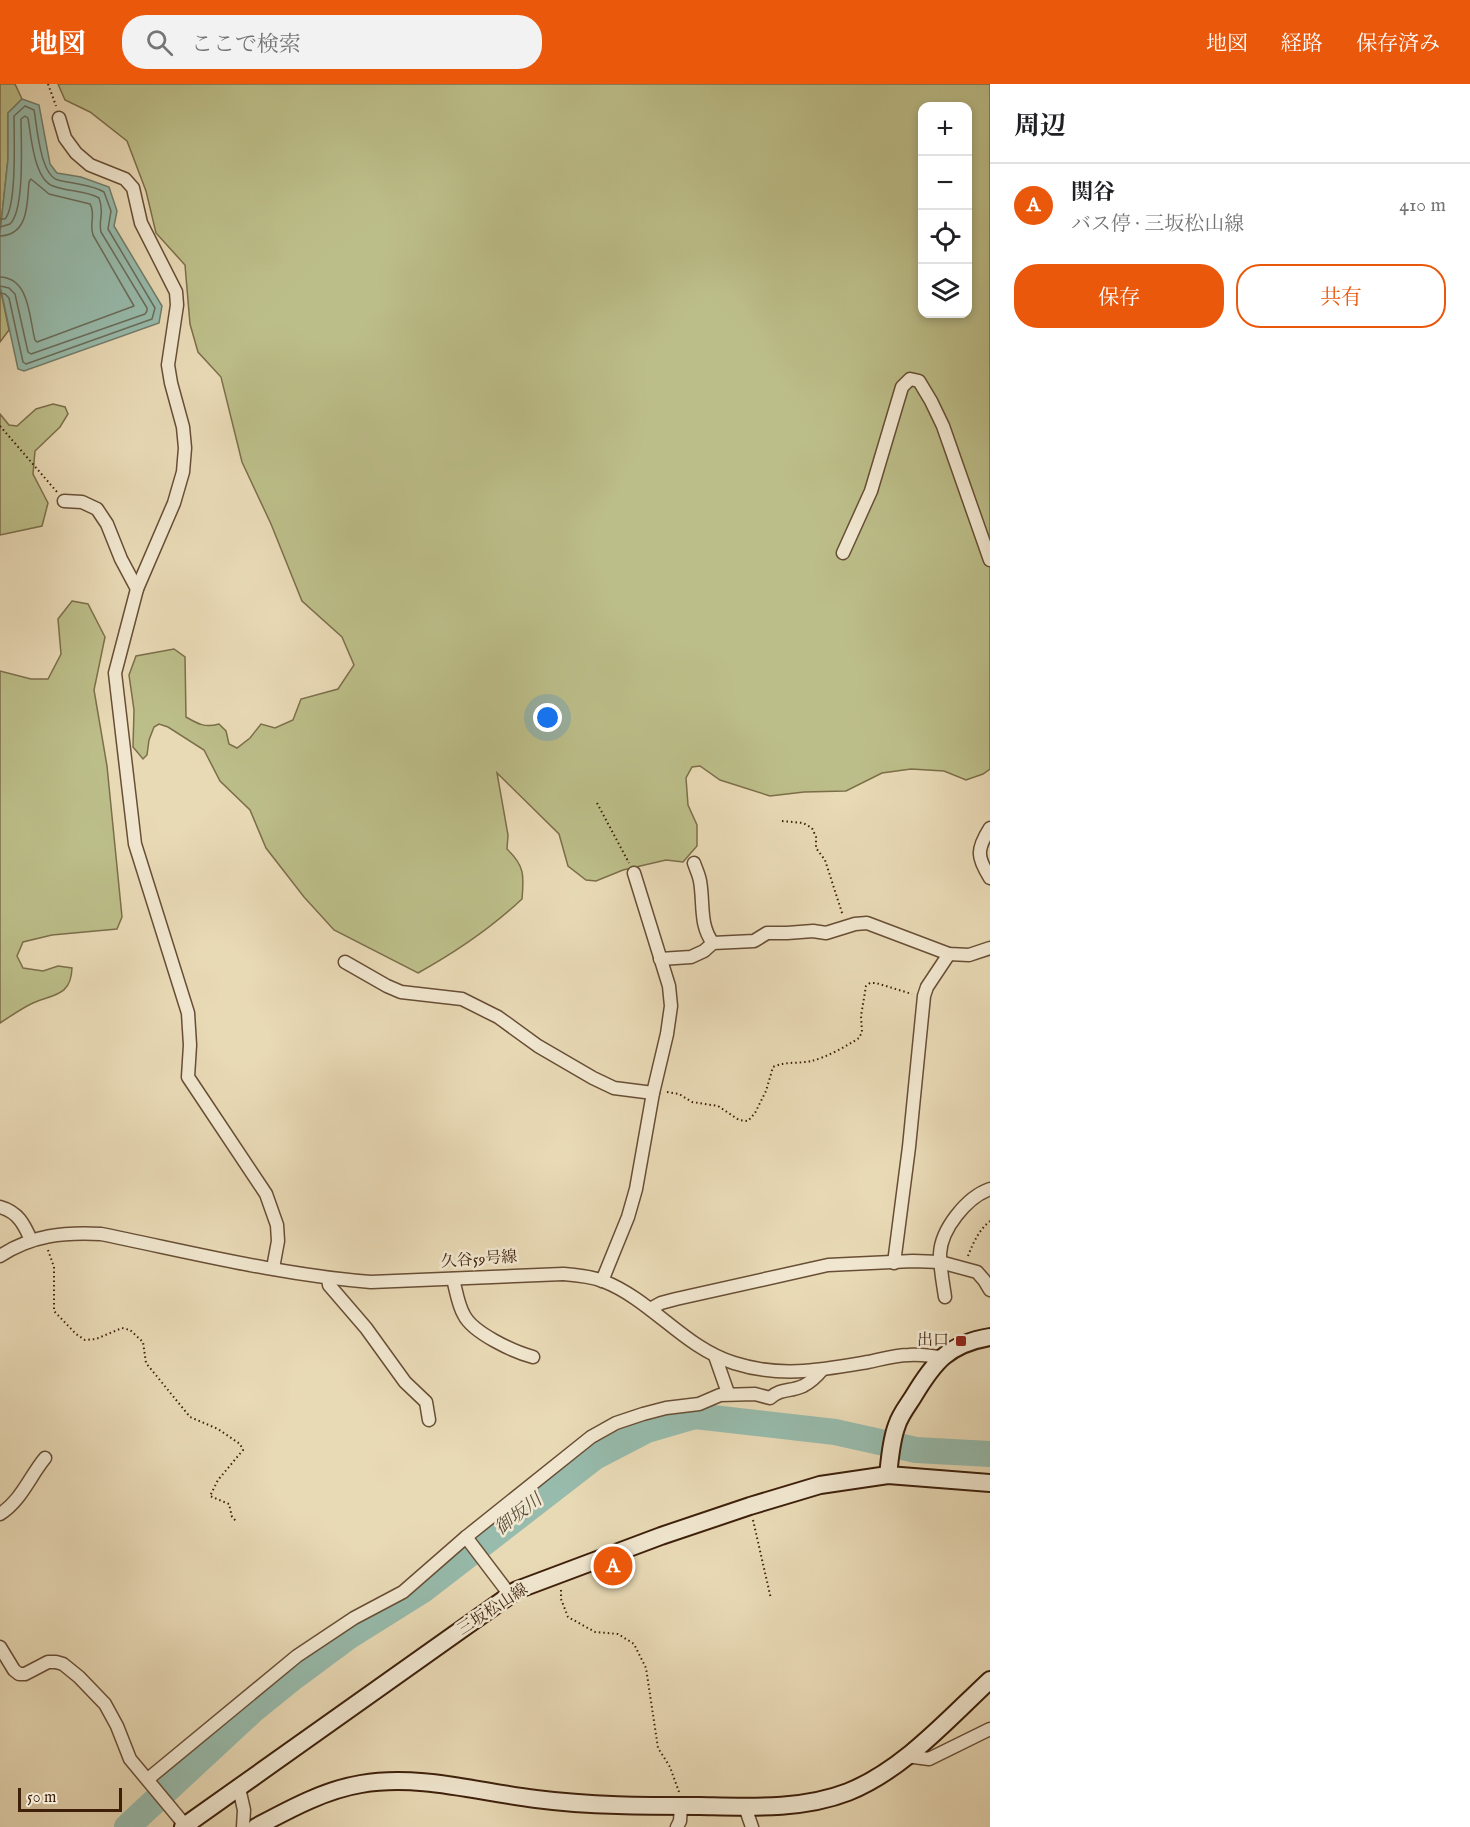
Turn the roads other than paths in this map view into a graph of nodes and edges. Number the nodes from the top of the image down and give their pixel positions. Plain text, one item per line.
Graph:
1 (59, 118) road end
2 (64, 501) road end
3 (843, 553) dead end
4 (990, 560) edge
5 (137, 589) junction
6 (990, 828) edge
7 (694, 863) dead end
8 (634, 873) road end
9 (990, 878) edge
10 (713, 943) junction
11 (990, 948) edge
12 (949, 954) junction
13 (660, 959) junction
14 (345, 962) dead end
15 (653, 1093) junction
16 (990, 1189) edge
17 (0, 1207) edge
18 (36, 1238) junction
19 (0, 1256) edge
20 (940, 1262) junction
21 (894, 1263) junction
22 (273, 1268) junction
23 (328, 1278) junction
24 (453, 1278) junction
25 (602, 1281) junction
26 (990, 1290) edge
27 (945, 1297) dead end
28 (650, 1309) junction
29 (990, 1337) edge
30 (715, 1356) junction
31 (532, 1357) dead end
32 (941, 1357) junction
33 (822, 1370) junction
34 (728, 1393) junction
35 (429, 1420) dead end
36 (45, 1458) dead end
37 (888, 1471) junction
38 (990, 1483) edge
39 (0, 1514) edge
40 (467, 1539) junction
41 (510, 1595) junction
42 (0, 1647) edge
43 (990, 1680) edge
44 (990, 1729) edge
45 (906, 1756) junction
46 (150, 1781) junction
47 (239, 1788) junction
48 (681, 1806) junction
49 (745, 1807) junction
50 (182, 1822) edge
51 (262, 1824) edge
52 (243, 1827) edge
53 (677, 1827) edge
54 (753, 1827) edge

1 - 5 street
2 - 5 street
3 - 4 street
5 - 22 street
6 - 9 street
7 - 10 street
8 - 13 street
10 - 12 street
10 - 13 street
11 - 12 street
12 - 21 street
13 - 15 street
14 - 15 street
15 - 25 street
16 - 20 street
17 - 18 street
18 - 19 street, 久谷59号線
18 - 22 street, 久谷59号線
20 - 21 street
20 - 26 street
20 - 27 street
21 - 28 street
22 - 23 street, 久谷59号線
23 - 24 street, 久谷59号線
23 - 35 street
24 - 25 street, 久谷59号線
24 - 31 street
25 - 28 street, 久谷59号線
28 - 30 street, 久谷59号線
29 - 32 main road
30 - 33 street, 久谷59号線
30 - 34 street
32 - 33 street, 久谷59号線
32 - 37 main road
33 - 34 street
34 - 40 street
36 - 39 street
37 - 38 main road, 三坂松山線
37 - 41 main road, 三坂松山線
40 - 41 street
40 - 46 street
41 - 47 main road, 三坂松山線
42 - 46 street
43 - 45 main road
44 - 45 street
45 - 49 main road
46 - 50 street
47 - 50 main road, 三坂松山線
47 - 52 street
48 - 49 main road
48 - 51 main road
48 - 53 street
49 - 54 street

